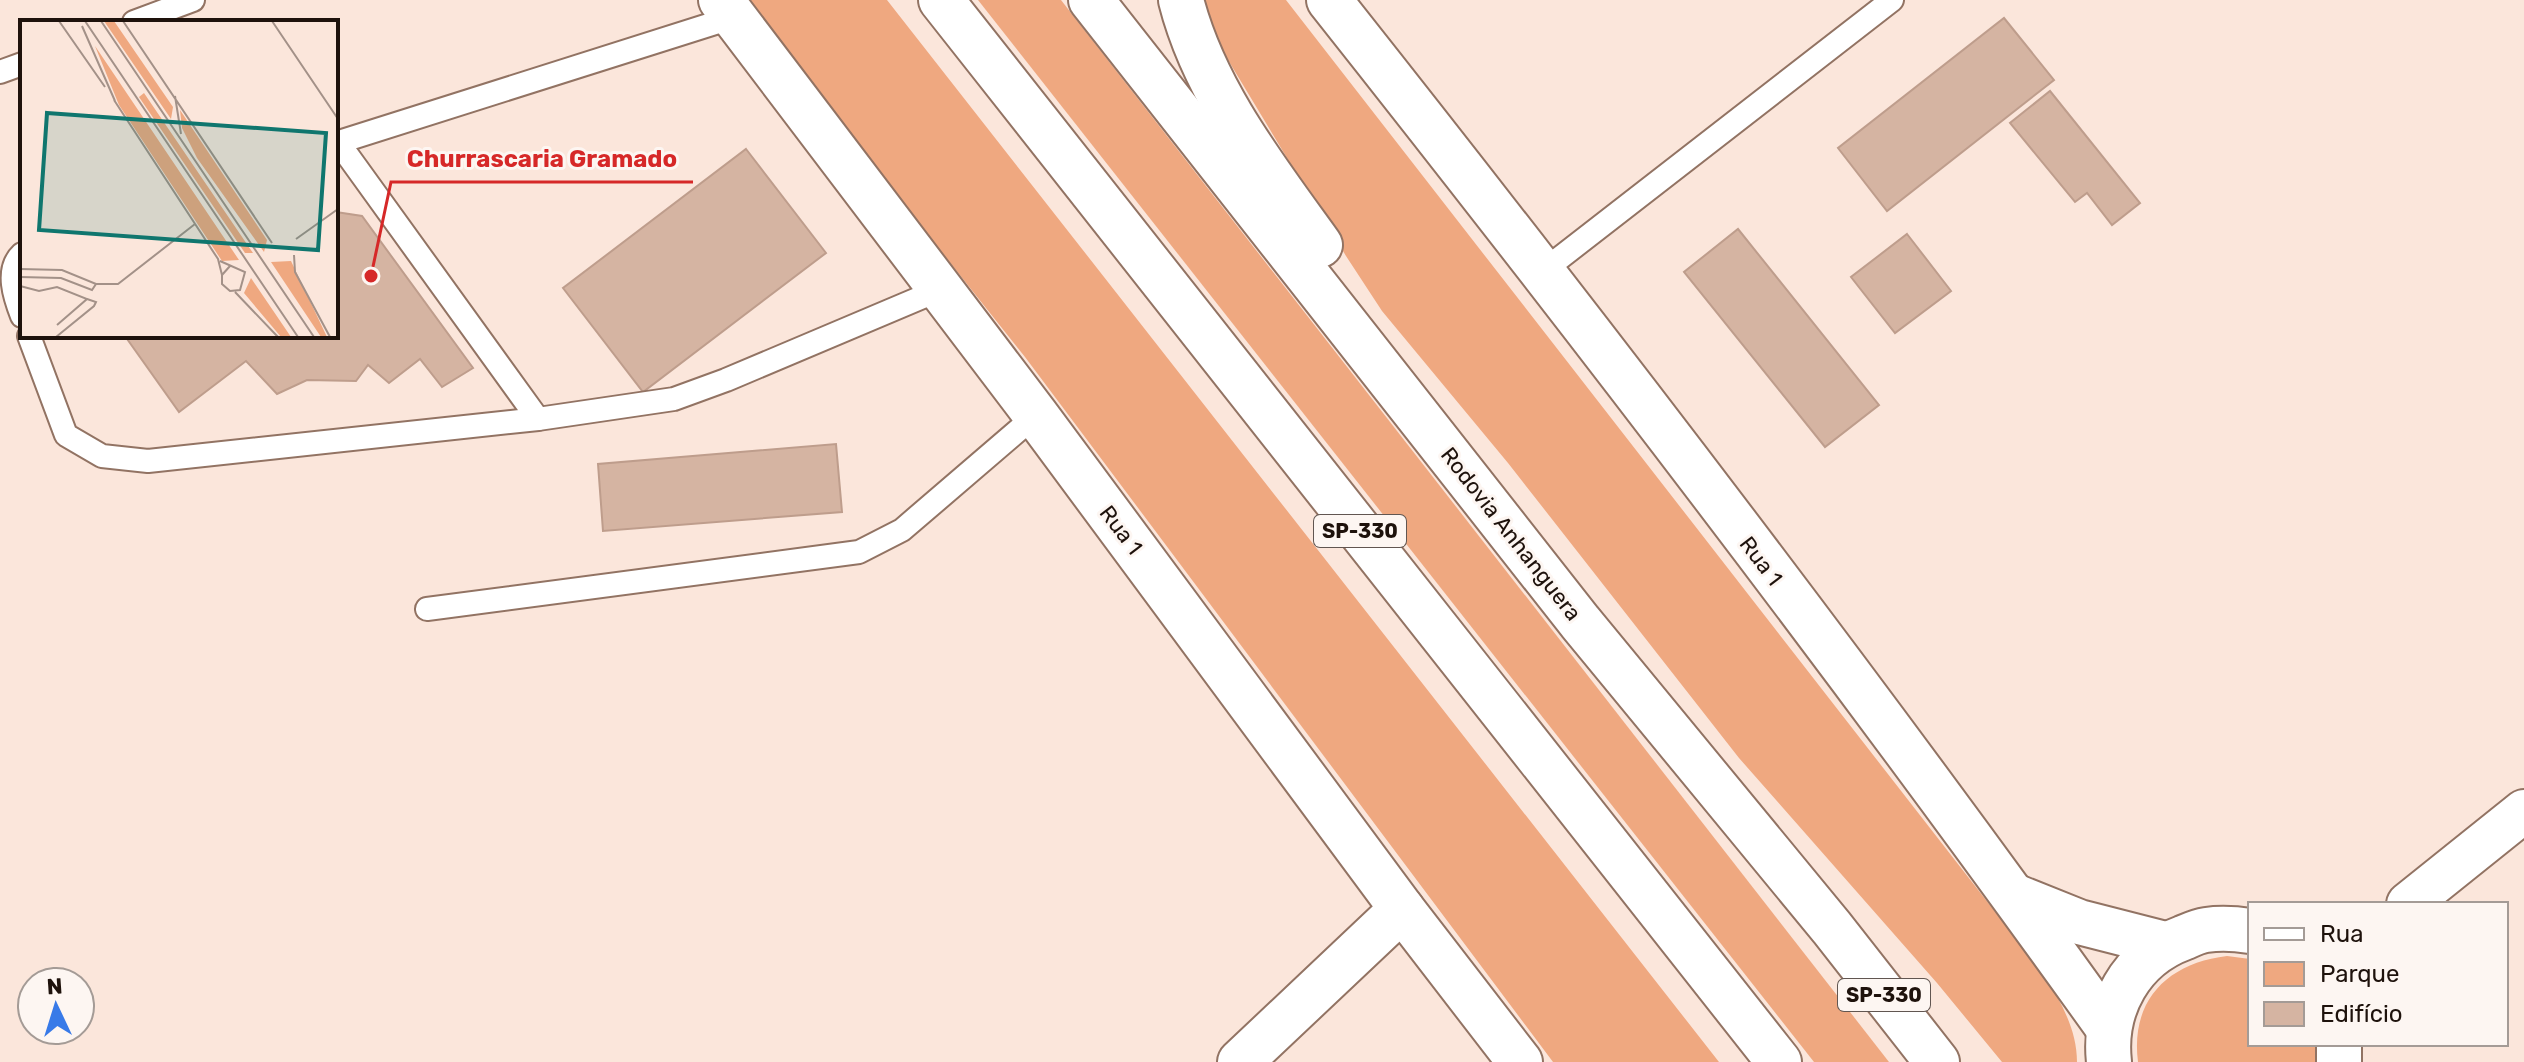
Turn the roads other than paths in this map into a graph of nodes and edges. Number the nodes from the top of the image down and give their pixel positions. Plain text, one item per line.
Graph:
1 (193, 0) edge
2 (941, 0) edge
3 (1091, 0) edge
4 (1181, 0) edge
5 (1329, 0) edge
6 (1892, 0) edge
7 (728, 8) edge
8 (139, 20) edge
9 (20, 65) edge
10 (0, 72) edge
11 (338, 142) edge
12 (338, 143) edge
13 (20, 256) edge
14 (1543, 271) junction
15 (939, 290) junction
16 (20, 310) edge
17 (30, 338) edge
18 (1036, 415) junction
19 (538, 419) junction
20 (427, 609) dead end
21 (1580, 622) junction
22 (2524, 811) edge
23 (2014, 896) junction
24 (2410, 902) edge
25 (1402, 909) junction
26 (2248, 931) edge
27 (2165, 944) junction
28 (2109, 1045) edge
29 (1240, 1062) edge
30 (1520, 1062) edge
31 (1779, 1062) edge
32 (1937, 1062) edge

1 - 8 lane
2 - 31 main road, SP-330
3 - 21 main road, Rodovia Anhanguera / SP-330
4 - 21 main road
5 - 14 main road, Rua 1
6 - 14 lane
7 - 11 lane
7 - 15 main road, Rua 1
9 - 10 lane
12 - 19 lane
13 - 16 lane
14 - 23 main road, Rua 1
15 - 18 main road, Rua 1
15 - 19 lane
17 - 19 lane
18 - 20 lane
18 - 25 main road, Rua 1
21 - 32 main road, Rodovia Anhanguera / SP-330
22 - 24 street
23 - 27 main road
23 - 28 main road, Rua 1
25 - 29 main road
25 - 30 main road, Rua 1
26 - 27 main road
27 - 28 main road

